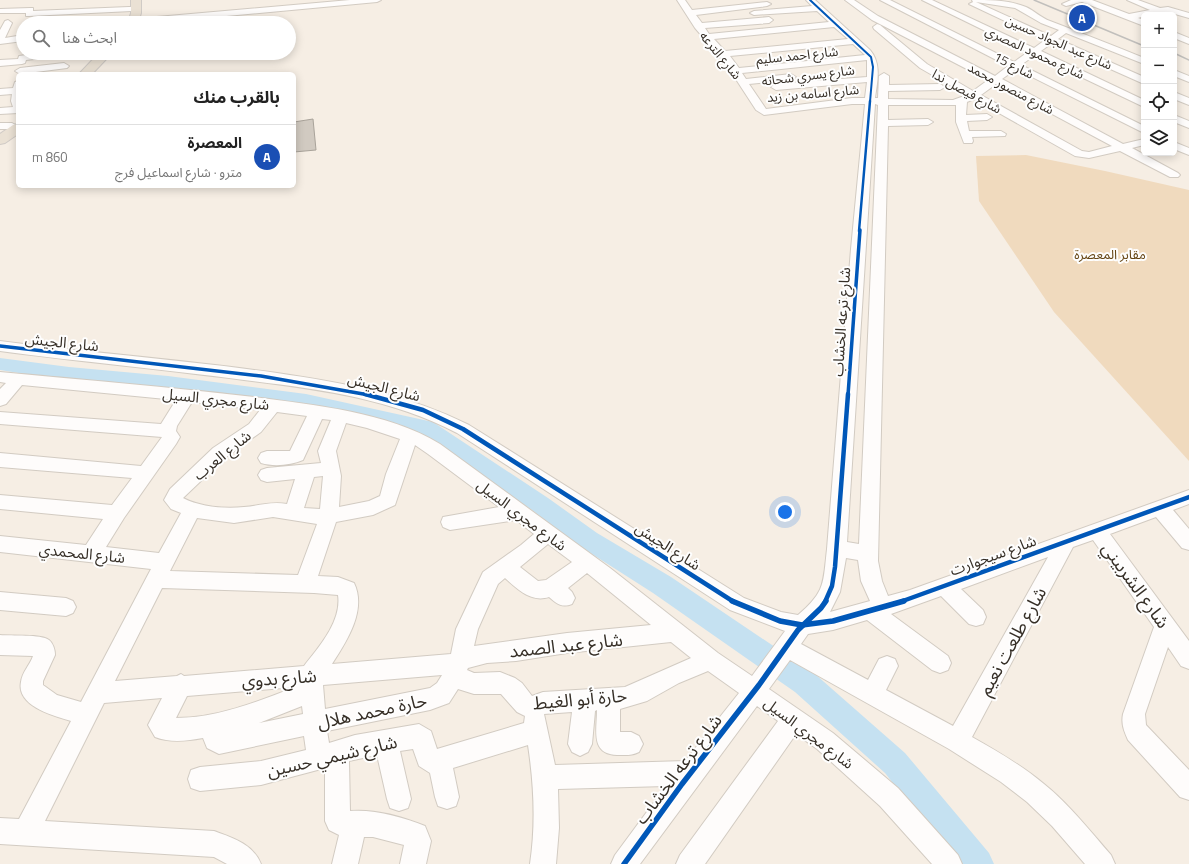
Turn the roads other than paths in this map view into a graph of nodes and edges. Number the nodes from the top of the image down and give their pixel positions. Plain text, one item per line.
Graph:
1 (32, 0) edge
2 (284, 0) edge
3 (323, 0) edge
4 (377, 0) edge
5 (732, 0) edge
6 (810, 0) edge
7 (926, 0) edge
8 (1080, 0) edge
9 (1085, 0) edge
10 (1109, 0) edge
11 (1131, 0) edge
12 (1004, 1) edge
13 (853, 3) edge
14 (820, 4) edge
15 (968, 4) edge
16 (1066, 4) dead end
17 (1094, 4) junction
18 (884, 5) edge
19 (870, 6) dead end
20 (1161, 6) junction
21 (216, 8) junction
22 (687, 9) edge
23 (944, 9) junction
24 (0, 11) edge
25 (132, 12) edge
26 (1147, 12) edge
27 (1180, 12) edge
28 (1141, 14) edge
29 (1141, 14) edge
30 (914, 15) junction
31 (29, 16) edge
32 (96, 16) edge
33 (203, 16) junction
34 (828, 16) junction
35 (960, 16) junction
36 (1189, 16) edge
37 (1001, 17) junction
38 (1035, 17) junction
39 (1129, 17) junction
40 (872, 19) junction
41 (1141, 22) edge
42 (7, 23) edge
43 (1046, 23) junction
44 (837, 24) junction
45 (698, 26) junction
46 (1024, 27) junction
47 (1066, 29) junction
48 (846, 32) junction
49 (994, 33) junction
50 (1, 36) edge
51 (1177, 36) edge
52 (16, 37) edge
53 (961, 39) junction
54 (1052, 40) junction
55 (855, 41) junction
56 (1189, 41) edge
57 (712, 43) junction
58 (926, 44) junction
59 (864, 48) junction
60 (903, 48) junction
61 (1114, 48) junction
62 (1035, 52) junction
63 (723, 54) junction
64 (1084, 54) junction
65 (871, 57) junction
66 (1, 58) edge
67 (64, 60) edge
68 (99, 60) edge
69 (106, 60) edge
70 (1052, 60) junction
71 (1141, 60) edge
72 (50, 62) dead end
73 (730, 62) junction
74 (21, 64) edge
75 (1017, 66) junction
76 (736, 71) junction
77 (87, 72) edge
78 (94, 72) edge
79 (934, 73) junction
80 (820, 74) dead end
81 (1177, 74) edge
82 (1189, 79) edge
83 (996, 80) junction
84 (1141, 80) edge
85 (1051, 84) junction
86 (940, 87) junction
87 (16, 88) edge
88 (1112, 89) junction
89 (748, 90) junction
90 (1138, 91) dead end
91 (0, 92) edge
92 (973, 95) junction
93 (1177, 95) edge
94 (1029, 98) junction
95 (1188, 98) edge
96 (1177, 101) edge
97 (0, 102) edge
98 (958, 102) junction
99 (16, 106) edge
100 (16, 106) edge
101 (993, 106) junction
102 (880, 107) junction
103 (923, 107) junction
104 (1139, 110) edge
105 (0, 111) edge
106 (961, 115) junction
107 (987, 117) dead end
108 (1119, 117) junction
109 (1176, 120) edge
110 (11, 124) edge
111 (1083, 127) junction
112 (1141, 128) edge
113 (1186, 129) edge
114 (0, 134) edge
115 (1001, 134) dead end
116 (1048, 136) junction
117 (0, 140) edge
118 (1141, 143) edge
119 (1177, 146) edge
120 (1121, 147) junction
121 (1189, 152) edge
122 (1174, 175) dead end
123 (864, 186) junction
124 (881, 188) junction
125 (0, 346) edge
126 (9, 378) edge
127 (187, 396) junction
128 (0, 400) edge
129 (273, 405) junction
130 (317, 412) junction
131 (341, 416) junction
132 (0, 418) edge
133 (168, 431) junction
134 (410, 435) junction
135 (0, 460) edge
136 (331, 469) junction
137 (306, 471) junction
138 (146, 473) junction
139 (1189, 497) edge
140 (0, 502) edge
141 (183, 506) junction
142 (1159, 507) junction
143 (518, 512) junction
144 (117, 513) junction
145 (293, 513) junction
146 (329, 516) junction
147 (450, 522) dead end
148 (1096, 530) junction
149 (548, 533) junction
150 (1067, 541) junction
151 (1189, 542) edge
152 (0, 544) edge
153 (837, 549) junction
154 (868, 553) junction
155 (91, 554) junction
156 (587, 562) junction
157 (505, 566) junction
158 (160, 570) junction
159 (305, 584) junction
160 (944, 586) junction
161 (0, 601) edge
162 (66, 607) dead end
163 (877, 609) junction
164 (976, 617) dead end
165 (802, 625) junction
166 (1166, 626) junction
167 (674, 632) junction
168 (0, 645) edge
169 (784, 651) junction
170 (1189, 659) edge
171 (710, 660) junction
172 (940, 663) dead end
173 (887, 666) dead end
174 (457, 668) junction
175 (312, 684) junction
176 (181, 685) junction
177 (758, 687) junction
178 (98, 693) junction
179 (872, 694) junction
180 (609, 699) junction
181 (585, 700) junction
182 (533, 707) junction
183 (86, 714) junction
184 (793, 719) junction
185 (216, 724) junction
186 (315, 724) junction
187 (537, 730) junction
188 (386, 741) junction
189 (957, 741) junction
190 (580, 744) dead end
191 (630, 744) dead end
192 (328, 755) junction
193 (440, 760) junction
194 (691, 773) junction
195 (544, 777) junction
196 (200, 779) dead end
197 (1189, 788) edge
198 (447, 797) dead end
199 (399, 799) dead end
200 (355, 823) junction
201 (0, 831) edge
202 (26, 832) junction
203 (247, 864) edge
204 (345, 864) edge
205 (413, 864) edge
206 (543, 864) edge
207 (624, 864) edge
208 (689, 864) edge
209 (949, 864) edge
210 (1102, 864) edge

1 - 31 street
2 - 21 street
3 - 21 street
4 - 33 street
5 - 22 street
6 - 14 street, شارع ترعه الخشاب
6 - 22 street
7 - 23 street, شارع محمود المصري
8 - 16 street
9 - 17 street
10 - 17 street
10 - 28 street
11 - 20 street
12 - 15 street
12 - 38 street
13 - 19 street
13 - 40 street, شارع منصور محمد
14 - 22 street
14 - 34 street, شارع ترعه الخشاب
14 - 102 street, شارع ترعه الخشاب
15 - 23 street
15 - 37 street, شارع عبد الجواد حسين
17 - 39 street
18 - 30 street, شارع 15
20 - 26 street
20 - 27 street
21 - 33 street
22 - 45 street, شارع الترعه
23 - 30 street
23 - 35 street, شارع محمود المصري
24 - 31 street
25 - 31 street
25 - 32 street
25 - 33 street
27 - 36 street
29 - 39 street
30 - 35 street
30 - 40 street
30 - 53 street, شارع 15
34 - 44 street, شارع ترعه الخشاب
34 - 45 street
35 - 37 street
35 - 49 street, شارع محمود المصري
37 - 38 street
37 - 46 street, شارع عبد الجواد حسين
38 - 43 street
39 - 41 street
40 - 58 street, شارع منصور محمد
40 - 60 street, شارع فيصل ندا
42 - 50 street
43 - 46 street
43 - 47 street
44 - 48 street, شارع ترعه الخشاب
44 - 57 street
45 - 57 street, شارع الترعه
46 - 49 street
46 - 54 street, شارع عبد الجواد حسين
47 - 54 street
47 - 61 street
48 - 55 street, شارع ترعه الخشاب
48 - 57 street
49 - 53 street
49 - 62 street, شارع محمود المصري
50 - 52 street
51 - 56 street
53 - 58 street
53 - 75 street, شارع 15
54 - 62 street
54 - 64 street, شارع عبد الجواد حسين
55 - 59 street, شارع ترعه الخشاب
55 - 63 street
57 - 63 street, شارع الترعه
58 - 60 street
58 - 83 street, شارع منصور محمد
59 - 65 street, شارع ترعه الخشاب
59 - 73 street, شارع احمد سليم
60 - 79 street, شارع فيصل ندا
61 - 64 street
61 - 71 street
62 - 70 street, شارع محمود المصري
62 - 75 street
63 - 73 street, شارع الترعه
64 - 70 street
64 - 84 street, شارع عبد الجواد حسين
65 - 76 street
65 - 102 street, شارع ترعه الخشاب
66 - 74 street
67 - 74 street
68 - 77 highway
69 - 78 highway
70 - 75 street
70 - 88 street, شارع محمود المصري
72 - 74 street
73 - 76 street, شارع الترعه
75 - 83 street
75 - 85 street, شارع 15
76 - 89 street, شارع الترعه
79 - 83 street
79 - 86 street
79 - 92 street, شارع فيصل ندا
80 - 89 street, شارع يسري شحاته
81 - 82 street
83 - 85 street
83 - 92 street
83 - 94 street, شارع منصور محمد
85 - 88 street
85 - 108 street, شارع 15
86 - 98 street
86 - 102 street
87 - 91 street
88 - 90 street
88 - 104 street, شارع محمود المصري
89 - 102 street
89 - 102 street, شارع اسامه بن زيد
89 - 102 street, شارع الترعه
92 - 98 street
92 - 101 street, شارع فيصل ندا
93 - 95 street
94 - 101 street
94 - 111 street, شارع منصور محمد
95 - 96 street
97 - 99 street
98 - 103 street
98 - 106 street
100 - 105 street
101 - 106 street
101 - 116 street, شارع فيصل ندا
102 - 103 street
102 - 103 street
102 - 123 street, شارع ترعه الخشاب
102 - 124 street, شارع ترعه الخشاب
104 - 108 street
106 - 107 street
106 - 115 street
108 - 111 street
108 - 112 street, شارع 15
109 - 113 street
110 - 114 highway
110 - 117 highway
111 - 116 street
111 - 120 street, شارع منصور محمد
116 - 120 street, شارع فيصل ندا
118 - 120 street
119 - 121 street
120 - 122 street, شارع منصور محمد
123 - 124 street
123 - 153 street, شارع ترعه الخشاب
124 - 154 street, شارع ترعه الخشاب
125 - 165 street, شارع الجيش
126 - 127 street, شارع مجري السيل
126 - 128 street
127 - 129 street, شارع مجري السيل
127 - 133 street
129 - 130 street, شارع مجري السيل
129 - 141 street, شارع العرب
130 - 131 street, شارع مجري السيل
130 - 137 street
131 - 134 street, شارع مجري السيل
131 - 136 street
132 - 133 street
133 - 138 street
134 - 143 street, شارع مجري السيل
134 - 146 street
135 - 138 street
136 - 137 street
136 - 146 street
137 - 145 street
138 - 144 street
139 - 142 street, شارع سيجوارت
140 - 144 street
141 - 145 street
141 - 158 street, شارع العرب
142 - 148 street, شارع سيجوارت
142 - 151 street
143 - 147 street
143 - 149 street, شارع مجري السيل
144 - 155 street
145 - 146 street
146 - 159 street
148 - 150 street, شارع سيجوارت
148 - 166 street, شارع الشربيني
149 - 156 street, شارع مجري السيل
149 - 157 street, حارة محمد هلال
150 - 160 street, شارع سيجوارت
150 - 189 street, شارع طلعت نعيم
152 - 155 street, شارع المحمدي
153 - 154 street
153 - 165 street, شارع ترعه الخشاب
154 - 163 street, شارع ترعه الخشاب
155 - 158 street, شارع المحمدي
156 - 157 street
156 - 167 street, شارع مجري السيل
157 - 174 street, حارة محمد هلال
158 - 159 street, شارع المحمدي
158 - 178 street, شارع العرب
159 - 175 street, شارع المحمدي
160 - 163 street, شارع سيجوارت
160 - 164 street
161 - 162 street
163 - 165 street, شارع سيجوارت
163 - 172 street
165 - 169 street, شارع ترعه الخشاب
166 - 170 street, شارع الشربيني
166 - 197 street
167 - 171 street, شارع مجري السيل
167 - 174 street, شارع عبد الصمد
168 - 183 street
169 - 177 street, شارع ترعه الخشاب
169 - 179 street
171 - 177 street, شارع مجري السيل
171 - 180 street, حارة أبو الغيط
173 - 179 street
174 - 175 street, شارع بدوي
174 - 182 street, حارة أبو الغيط
174 - 186 street, حارة محمد هلال
175 - 176 street, شارع بدوي
175 - 185 street
175 - 186 street
176 - 178 street, شارع بدوي
176 - 185 street
177 - 184 street, شارع مجري السيل
177 - 194 street, شارع ترعه الخشاب
178 - 183 street, شارع العرب
179 - 189 street
180 - 181 street, حارة أبو الغيط
180 - 191 street
181 - 182 street, حارة أبو الغيط
181 - 190 street
182 - 187 street
183 - 202 street, شارع العرب
184 - 208 street
184 - 209 street, شارع مجري السيل
185 - 186 street, حارة محمد هلال
186 - 192 street
187 - 193 street
187 - 195 street
188 - 192 street, شارع شيمي حسين
188 - 193 street, شارع شيمي حسين
188 - 199 street
189 - 210 street
192 - 196 street, شارع شيمي حسين
192 - 200 street
193 - 198 street
194 - 195 street
194 - 207 street, شارع ترعه الخشاب
195 - 206 street
200 - 204 street
200 - 205 street
201 - 202 street
202 - 203 street

